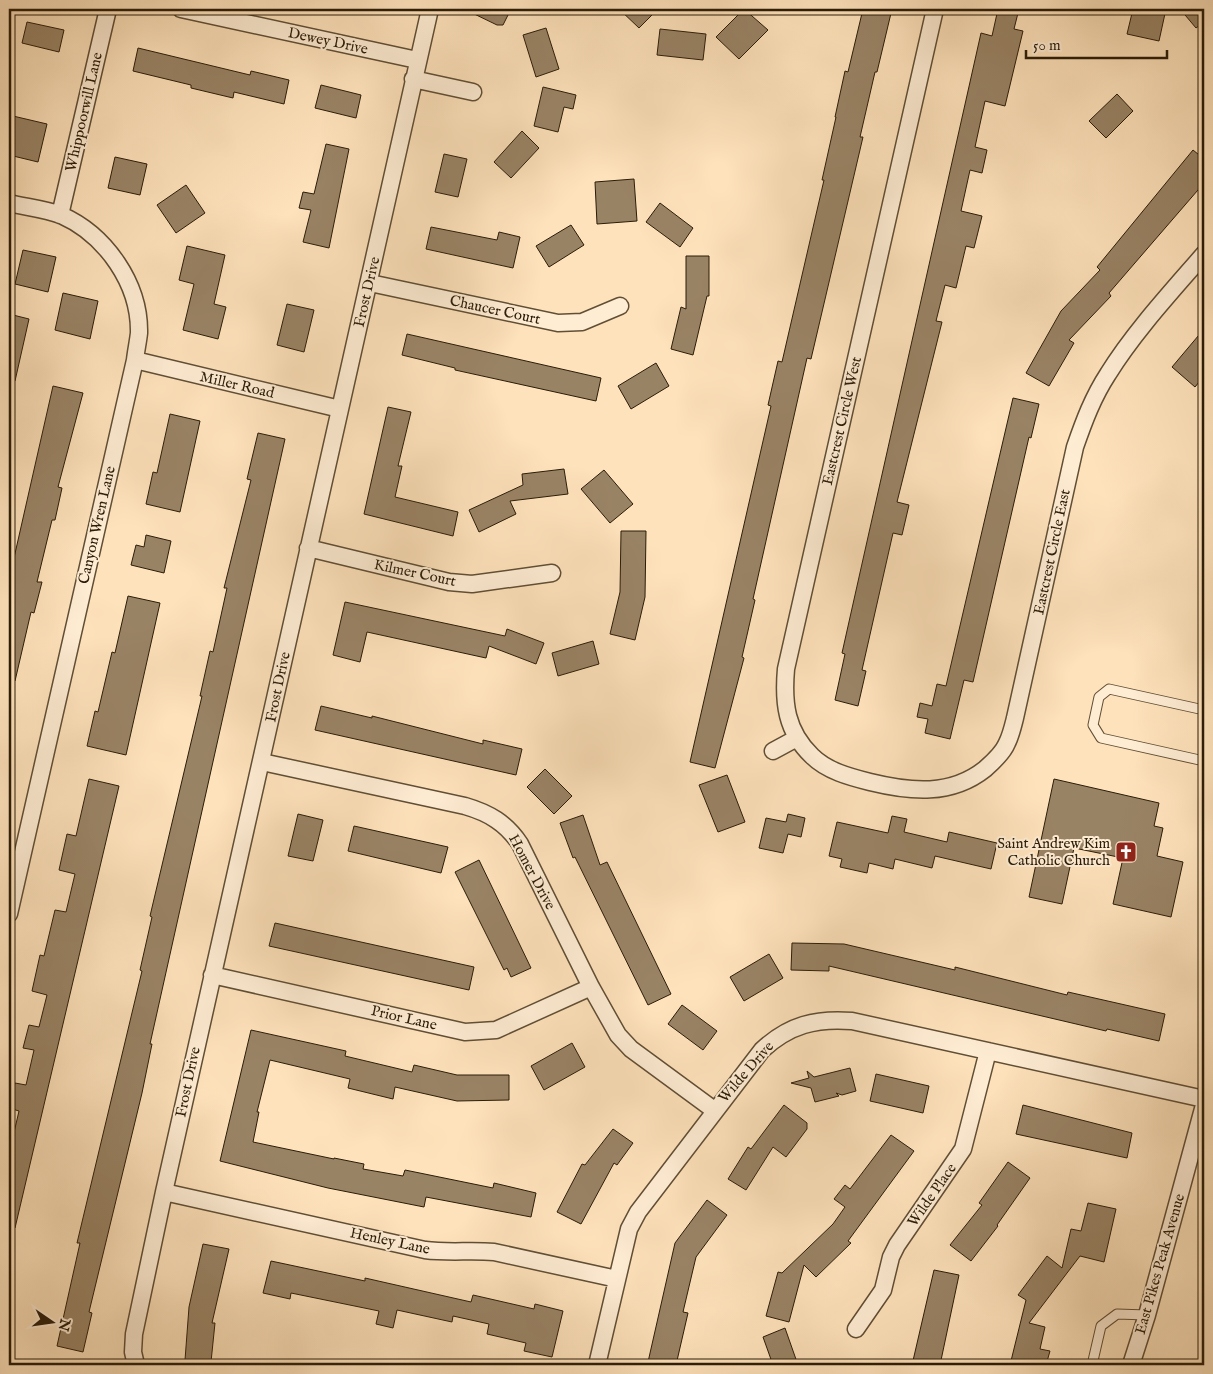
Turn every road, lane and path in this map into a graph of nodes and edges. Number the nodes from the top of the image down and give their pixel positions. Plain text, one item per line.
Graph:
1 (108, 9) edge
2 (181, 9) edge
3 (430, 9) edge
4 (935, 9) edge
5 (417, 60) junction
6 (413, 79) junction
7 (473, 92) dead end
8 (9, 203) edge
9 (60, 215) junction
10 (1202, 261) edge
11 (370, 283) junction
12 (620, 306) dead end
13 (135, 360) junction
14 (340, 409) junction
15 (308, 548) junction
16 (552, 573) dead end
17 (1204, 710) edge
18 (797, 738) junction
19 (772, 751) dead end
20 (1204, 761) edge
21 (262, 762) junction
22 (880, 784) joint
23 (9, 914) edge
24 (212, 975) junction
25 (591, 987) junction
26 (988, 1052) junction
27 (1204, 1099) edge
28 (1204, 1105) edge
29 (714, 1110) junction
30 (164, 1192) junction
31 (617, 1279) junction
32 (1147, 1315) junction
33 (856, 1328) dead end
34 (136, 1365) edge
35 (597, 1365) edge
36 (1092, 1365) edge
37 (1131, 1365) edge

1 - 9 street, Whippoorwill Lane
2 - 5 street, Dewey Drive
3 - 5 street, Frost Drive
4 - 18 street, Eastcrest Circle West
5 - 6 street, Frost Drive
6 - 7 street
6 - 11 street, Frost Drive
8 - 9 street, Canyon Wren Lane
9 - 13 street, Canyon Wren Lane
10 - 22 street, Eastcrest Circle East
11 - 12 street, Chaucer Court
11 - 14 street, Frost Drive
13 - 14 street, Miller Road
13 - 23 street, Canyon Wren Lane
14 - 15 street, Frost Drive
15 - 16 street, Kilmer Court
15 - 21 street, Frost Drive
17 - 20 lane
18 - 19 street
18 - 22 street, Eastcrest Circle West
21 - 24 street, Frost Drive
21 - 25 street, Homer Drive
24 - 25 street, Prior Lane
24 - 30 street, Frost Drive
25 - 29 street, Homer Drive
26 - 27 street, Wilde Drive
26 - 29 street, Wilde Drive
26 - 33 street, Wilde Place
28 - 32 street, East Pikes Peak Avenue
29 - 31 street, Wilde Drive
30 - 31 street, Henley Lane
30 - 34 street, Frost Drive
31 - 35 street, Wilde Drive
32 - 36 lane
32 - 37 street, East Pikes Peak Avenue

